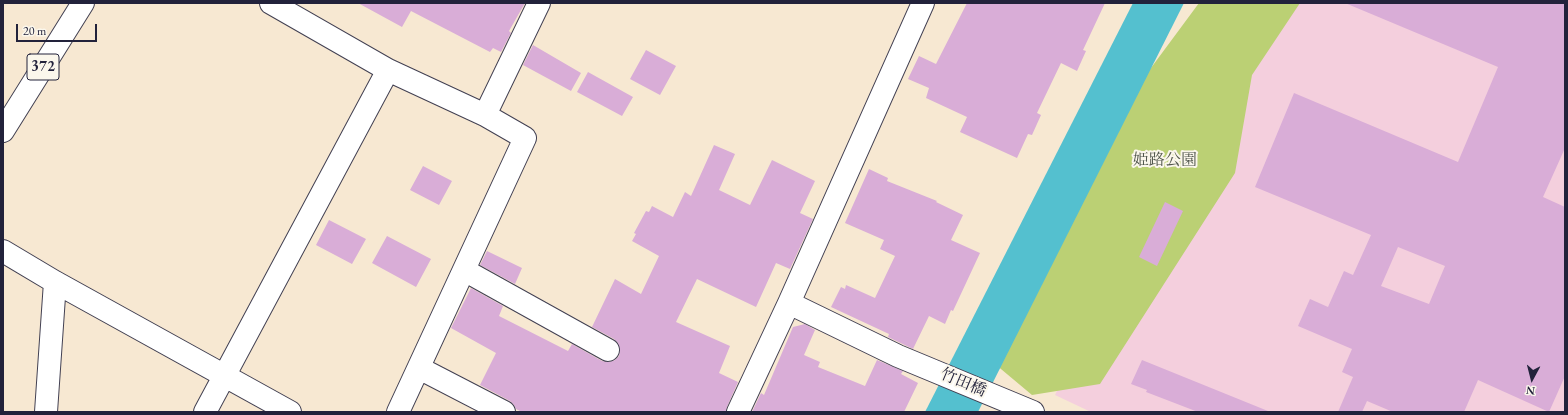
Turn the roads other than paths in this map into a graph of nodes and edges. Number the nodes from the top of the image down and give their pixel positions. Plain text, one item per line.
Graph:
1 (83, 3) edge
2 (271, 3) edge
3 (539, 3) edge
4 (923, 3) edge
5 (388, 70) junction
6 (485, 115) junction
7 (7, 118) edge
8 (3, 251) edge
9 (464, 270) junction
10 (55, 282) junction
11 (789, 303) junction
12 (608, 350) dead end
13 (418, 368) junction
14 (224, 375) junction
15 (1030, 411) edge
16 (46, 412) edge
17 (205, 412) edge
18 (290, 412) edge
19 (398, 412) edge
20 (504, 412) edge
21 (738, 412) edge

1 - 7 main road, 372
2 - 5 main road
3 - 6 main road
4 - 11 main road
5 - 6 main road
5 - 14 main road
6 - 9 main road
8 - 10 main road
9 - 12 main road
9 - 13 main road
10 - 14 main road
10 - 16 main road
11 - 15 main road, 竹田橋
11 - 21 main road
13 - 19 main road
13 - 20 main road
14 - 17 main road
14 - 18 main road

